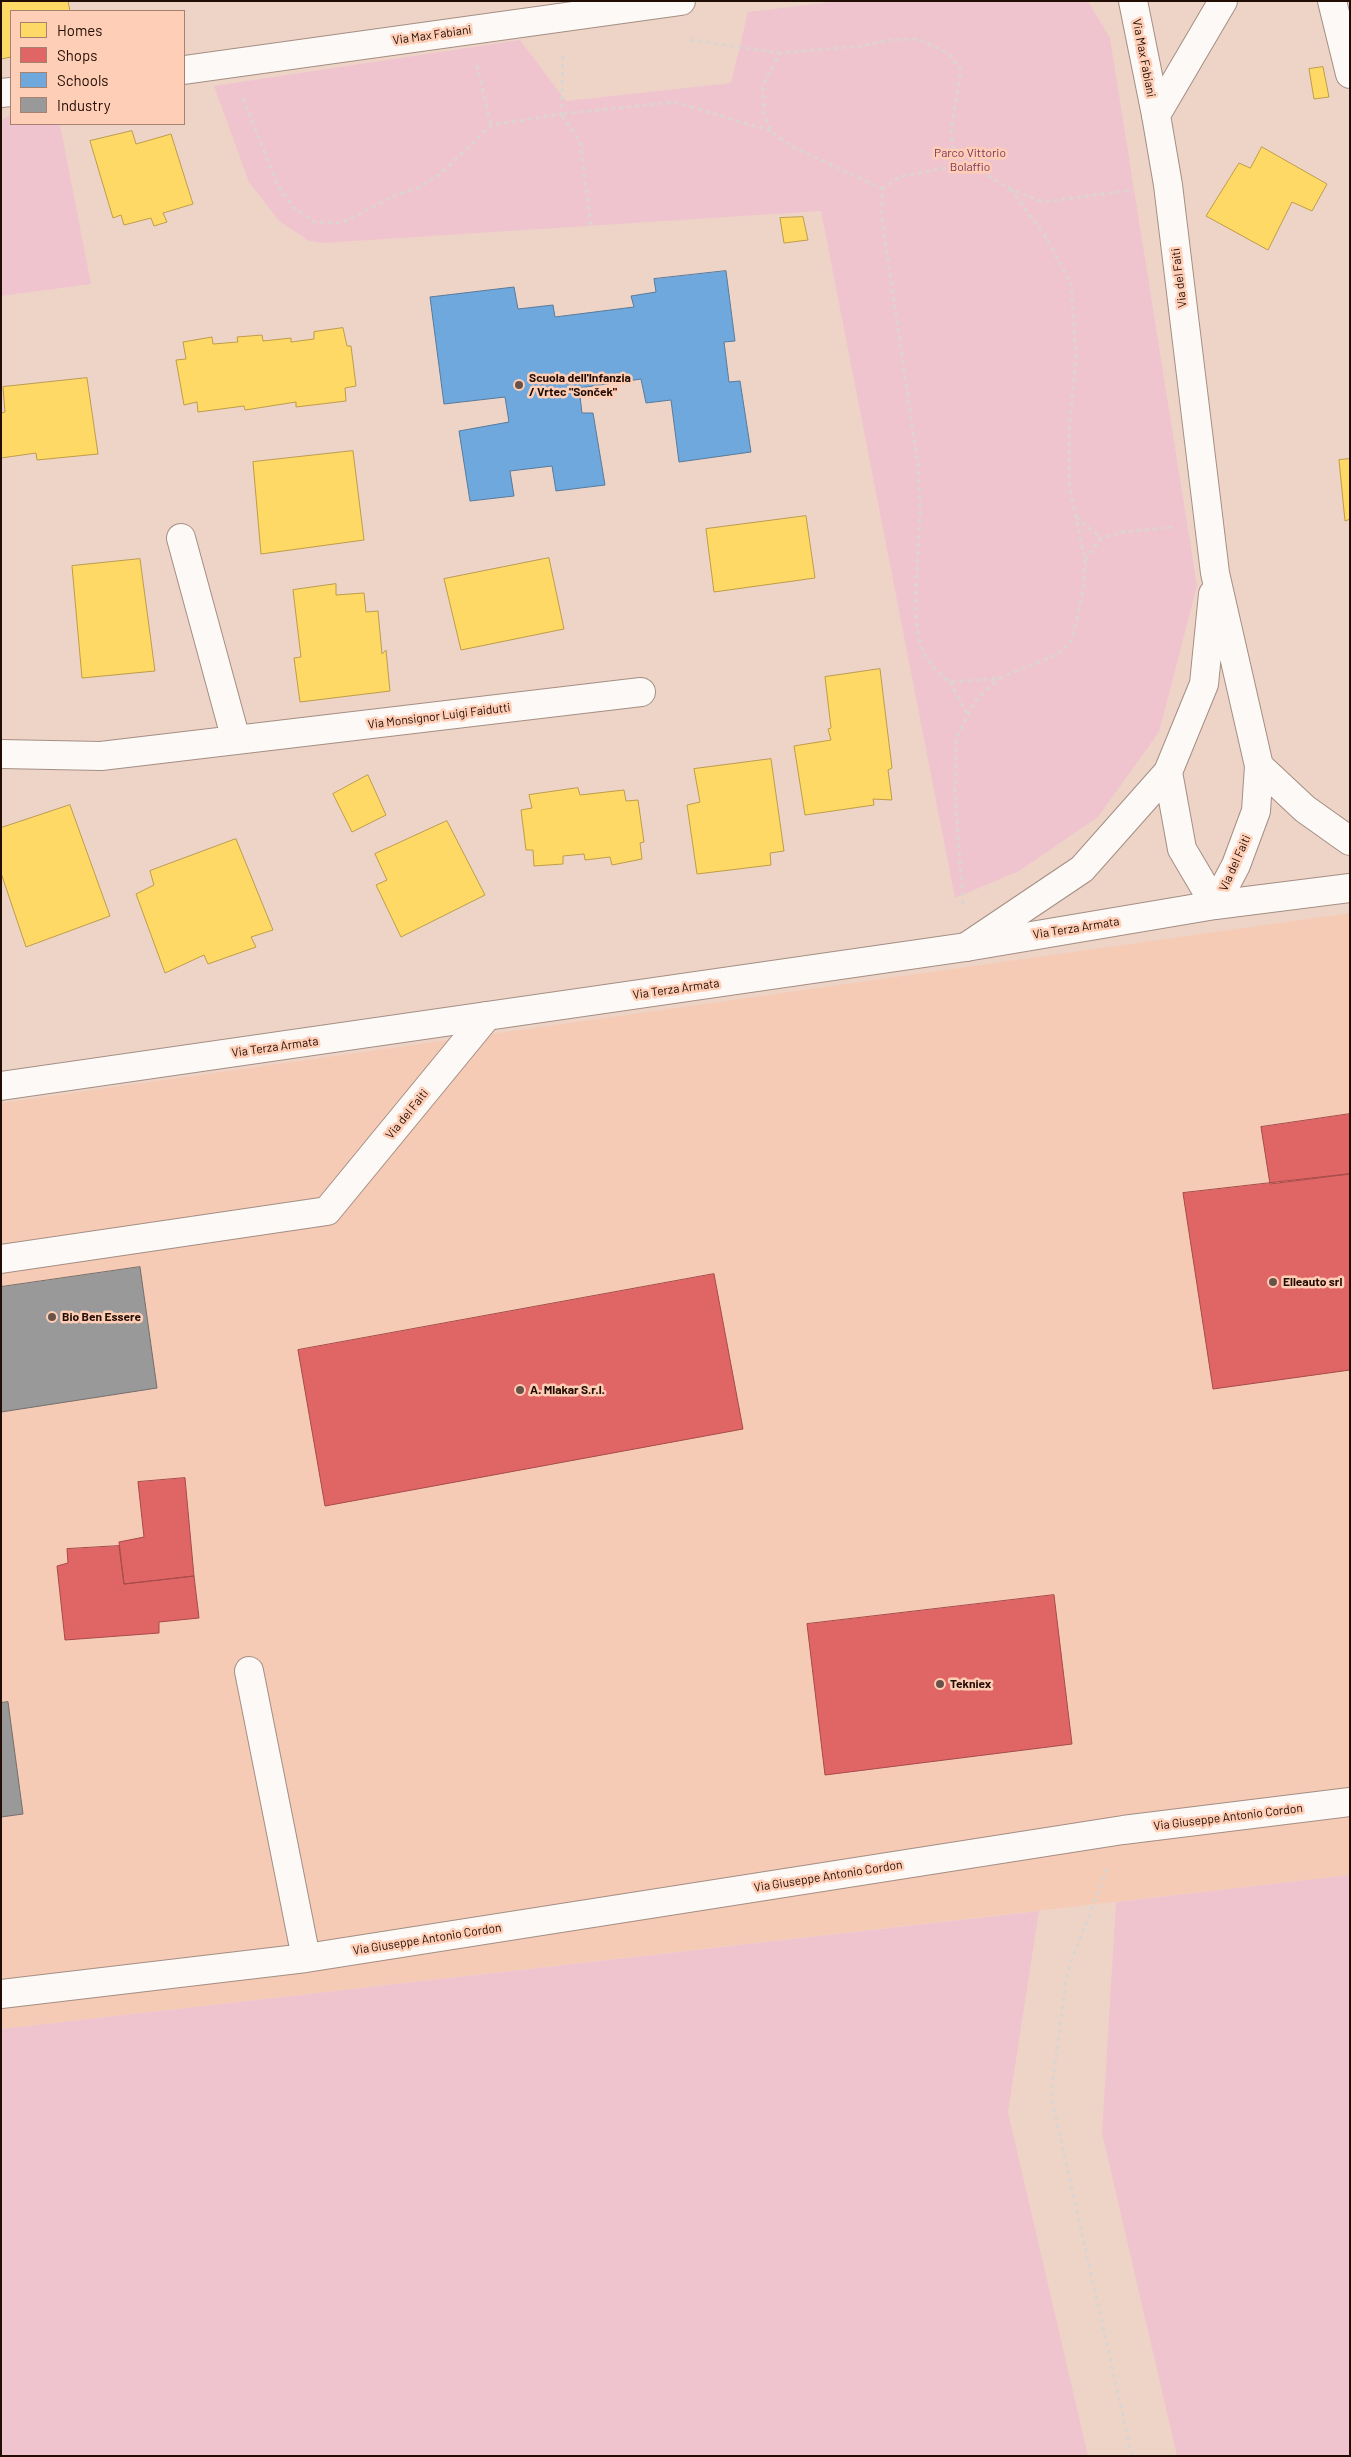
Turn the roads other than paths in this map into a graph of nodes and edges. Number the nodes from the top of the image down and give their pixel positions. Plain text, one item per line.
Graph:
1 (681, 1) edge
2 (1133, 1) edge
3 (1223, 1) edge
4 (1332, 1) edge
5 (185, 70) edge
6 (1350, 74) edge
7 (1156, 115) junction
8 (181, 538) dead end
9 (1215, 572) junction
10 (641, 692) dead end
11 (236, 740) junction
12 (1, 754) edge
13 (1260, 766) junction
14 (1168, 772) junction
15 (1350, 841) edge
16 (1350, 888) edge
17 (1215, 905) junction
18 (966, 946) junction
19 (487, 1016) junction
20 (1, 1086) edge
21 (1, 1260) edge
22 (249, 1671) dead end
23 (1350, 1802) edge
24 (306, 1958) junction
25 (1, 1994) edge

1 - 5 street, Via Max Fabiani
2 - 7 street, Via Max Fabiani
3 - 7 street
4 - 6 street
7 - 9 street, Via del Faiti
8 - 11 street
9 - 13 street, Via del Faiti
9 - 14 street, Via del Faiti
10 - 11 street, Via Monsignor Luigi Faidutti
11 - 12 street, Via Monsignor Luigi Faidutti
13 - 15 street
13 - 17 street, Via del Faiti
14 - 17 street, Via del Faiti
14 - 18 street, Via del Faiti
16 - 17 street, Via Terza Armata
17 - 18 street, Via Terza Armata
18 - 19 street, Via Terza Armata
19 - 20 street, Via Terza Armata
19 - 21 street, Via del Faiti
22 - 24 street
23 - 24 street, Via Giuseppe Antonio Cordon
24 - 25 street, Via Giuseppe Antonio Cordon

